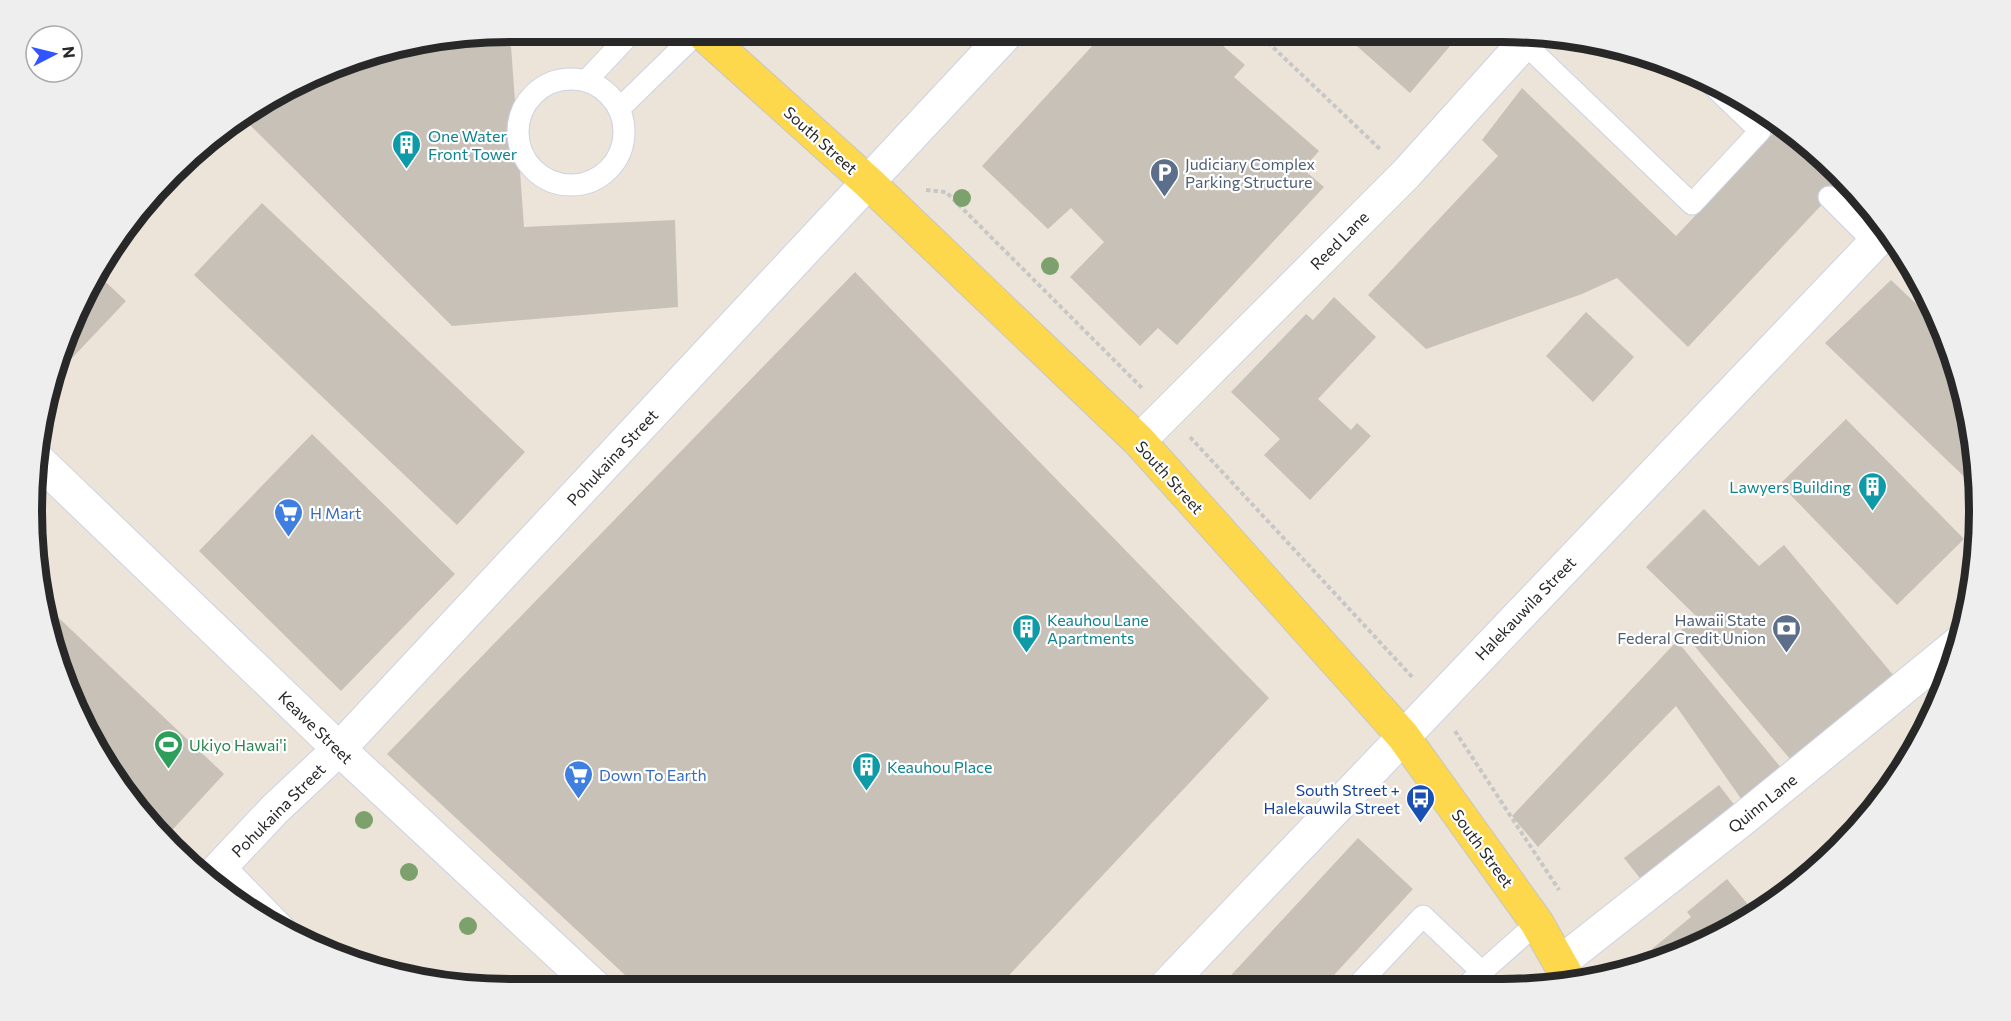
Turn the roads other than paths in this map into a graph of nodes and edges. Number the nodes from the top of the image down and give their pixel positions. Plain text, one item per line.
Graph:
1 (623, 42) edge
2 (689, 42) edge
3 (711, 42) edge
4 (999, 42) edge
5 (1524, 43) edge
6 (1533, 43) edge
7 (586, 81) junction
8 (1732, 104) edge
9 (619, 109) junction
10 (869, 183) junction
11 (1829, 196) dead end
12 (1880, 236) edge
13 (1881, 237) edge
14 (1139, 441) junction
15 (44, 467) edge
16 (1947, 653) edge
17 (1403, 736) junction
18 (339, 749) junction
19 (217, 871) edge
20 (254, 902) edge
21 (1537, 923) junction
22 (1566, 973) edge
23 (586, 979) edge
24 (1173, 979) edge
25 (1364, 979) edge
26 (1476, 979) edge
27 (1480, 979) edge

1 - 7 lane
2 - 9 lane
3 - 10 main road, South Street
4 - 10 street, Pohukaina Street
5 - 14 street, Reed Lane
6 - 8 lane
7 - 9 lane
7 - 9 lane
10 - 14 main road, South Street
10 - 18 street, Pohukaina Street
11 - 12 lane
13 - 17 street, Halekauwila Street
14 - 17 main road, South Street
15 - 18 street, Keawe Street
16 - 22 street, Quinn Lane
17 - 21 main road, South Street
17 - 24 street, Halekauwila Street
18 - 19 street, Pohukaina Street
18 - 23 street, Keawe Street
19 - 20 lane
21 - 22 main road, South Street
21 - 27 lane
25 - 26 lane

